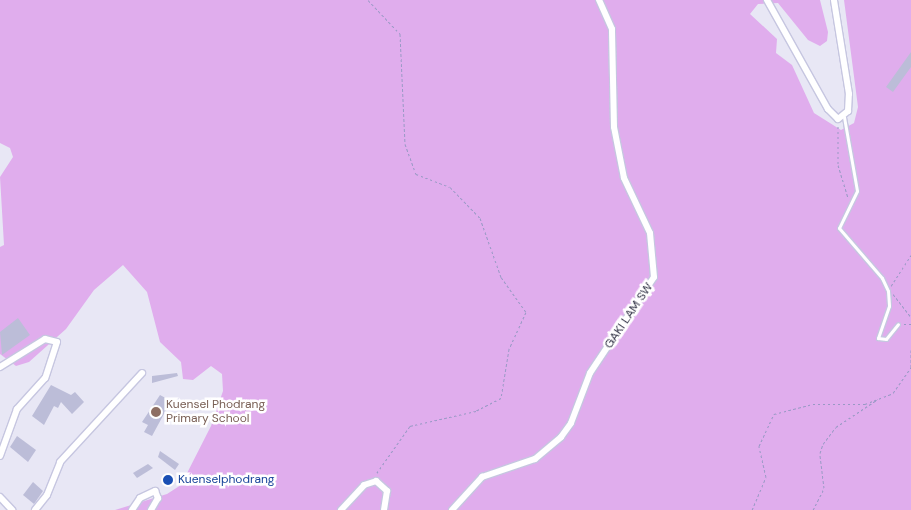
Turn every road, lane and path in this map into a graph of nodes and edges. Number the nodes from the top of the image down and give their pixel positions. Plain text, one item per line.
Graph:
1 (368, 0) edge
2 (599, 0) edge
3 (767, 0) edge
4 (834, 0) edge
5 (841, 118) junction
6 (853, 205) junction
7 (911, 255) edge
8 (888, 291) junction
9 (911, 317) edge
10 (898, 324) joint
11 (911, 324) edge
12 (911, 350) edge
13 (0, 367) edge
14 (142, 373) dead end
15 (883, 397) junction
16 (0, 456) edge
17 (371, 481) junction
18 (0, 497) edge
19 (12, 510) edge
20 (35, 510) edge
21 (132, 510) edge
22 (152, 510) edge
23 (341, 510) edge
24 (384, 510) edge
25 (452, 510) edge
26 (752, 510) edge
27 (813, 510) edge

1 - 17 path
2 - 25 street, GAKI LAM SW
3 - 5 street
4 - 5 street
5 - 6 lane
5 - 6 path
6 - 8 lane
7 - 8 path
8 - 9 path
8 - 10 lane
10 - 11 path
12 - 15 path
13 - 16 street
14 - 20 street
15 - 26 path
15 - 27 path
17 - 23 street
17 - 24 street
18 - 19 street
21 - 22 street

